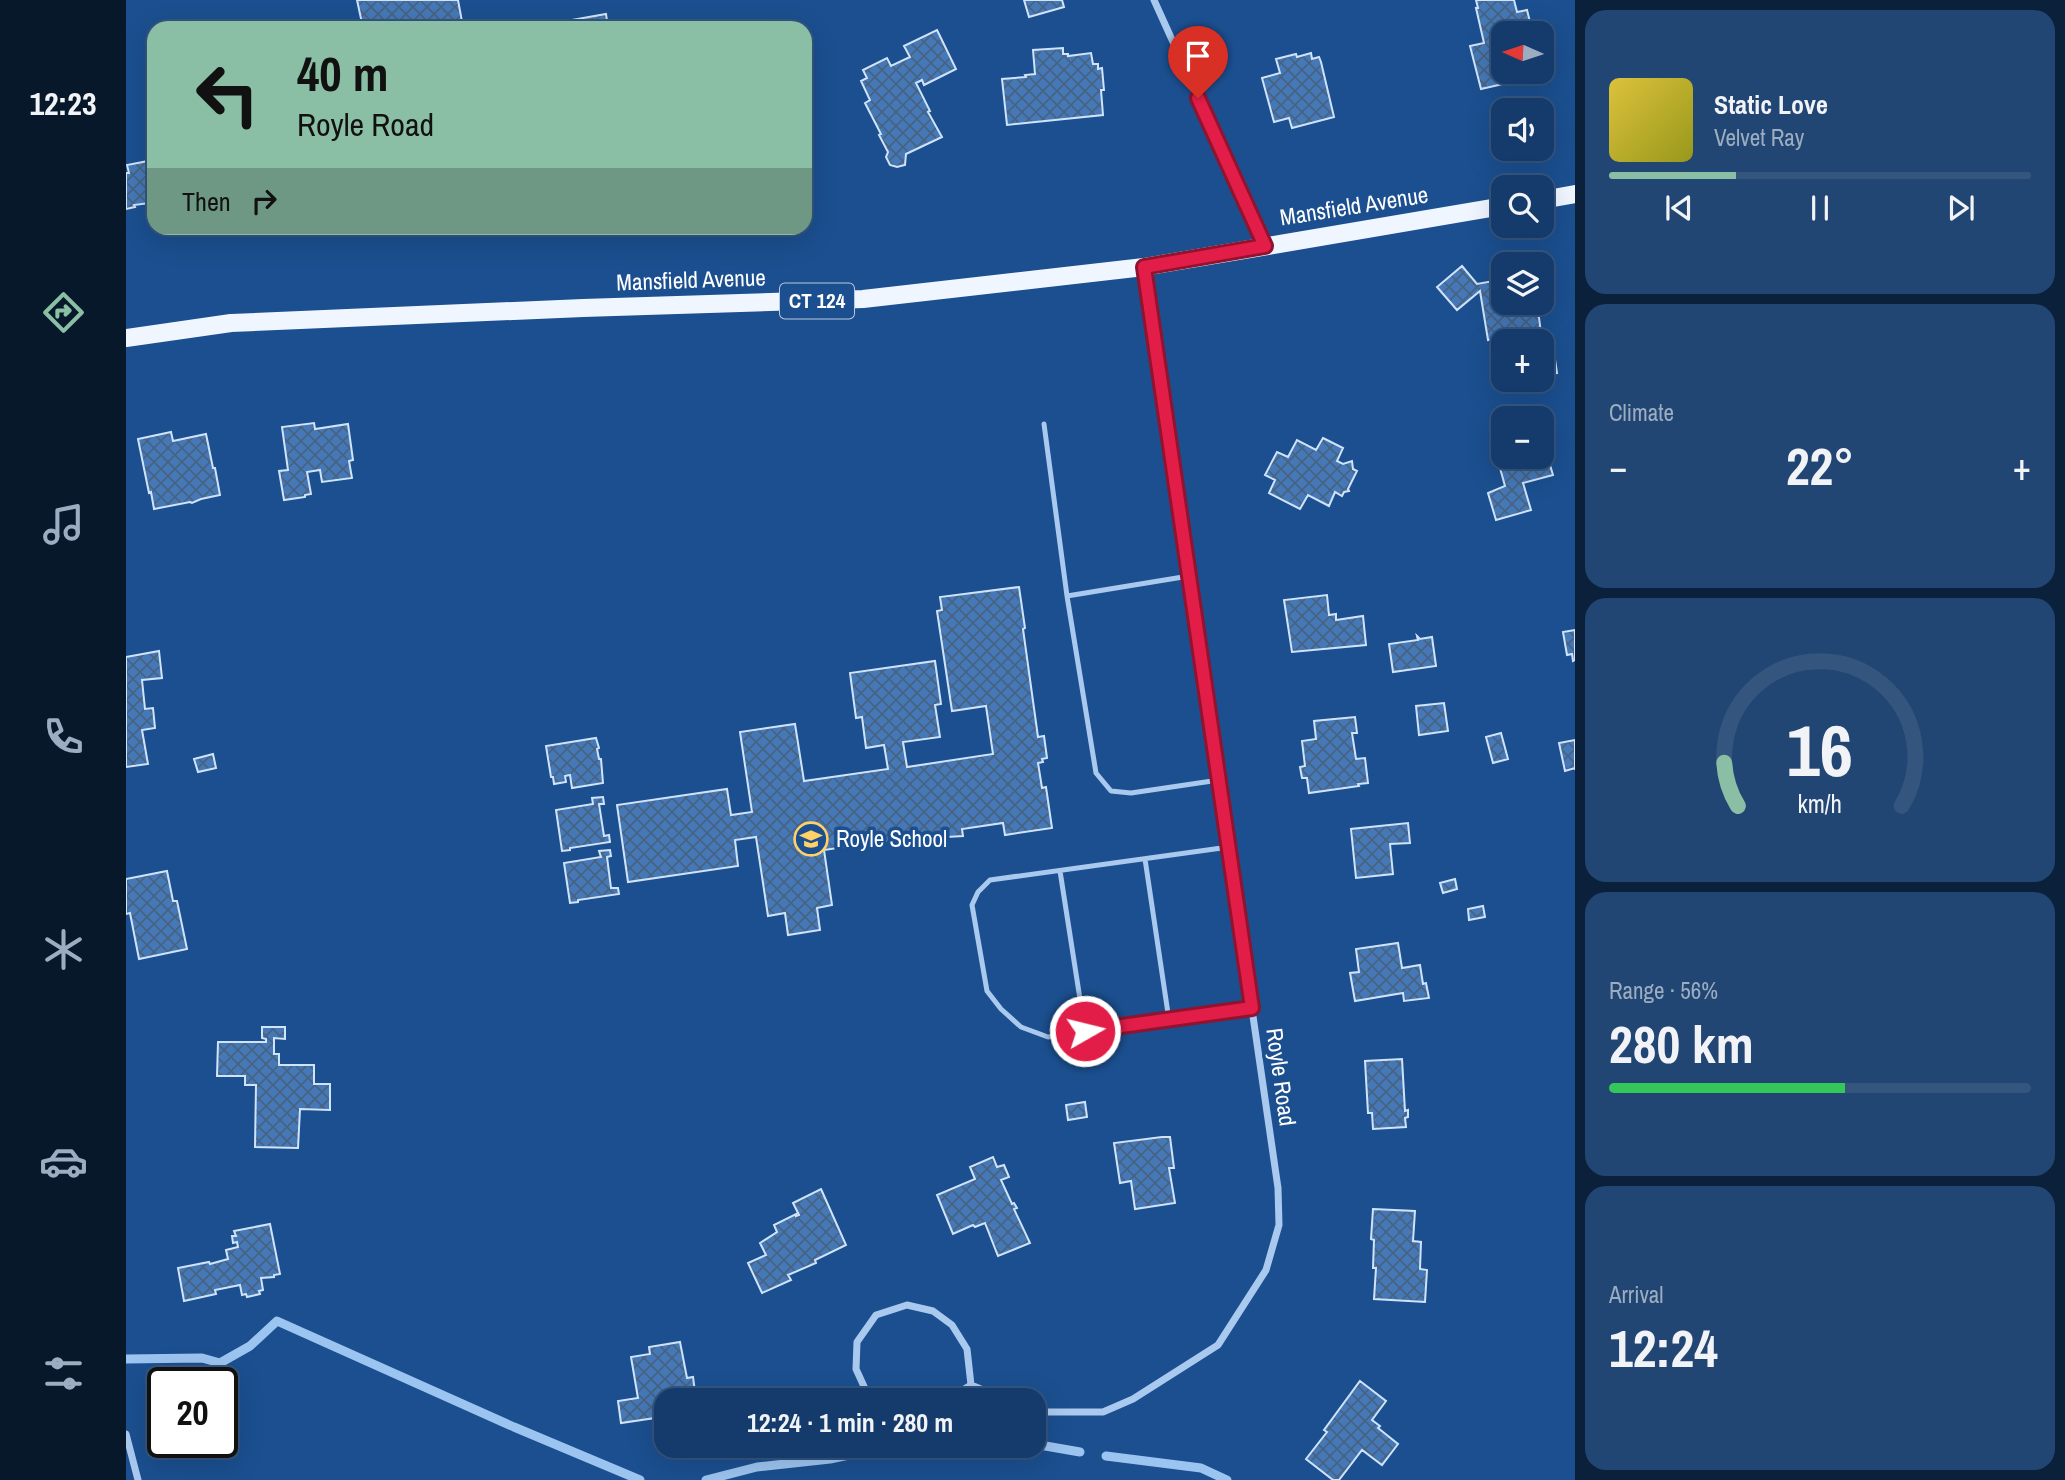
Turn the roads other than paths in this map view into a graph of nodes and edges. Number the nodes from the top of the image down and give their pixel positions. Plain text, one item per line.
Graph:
1 (1154, 0) edge
2 (1575, 194) edge
3 (1554, 198) edge
4 (1491, 208) edge
5 (1265, 246) junction
6 (1144, 267) junction
7 (126, 338) edge
8 (1044, 424) dead end
9 (1189, 576) junction
10 (1067, 596) junction
11 (1219, 780) junction
12 (1228, 848) junction
13 (1146, 859) junction
14 (1059, 871) junction
15 (1252, 1008) junction
16 (1170, 1020) junction
17 (1085, 1031) junction
18 (971, 1385) junction
19 (865, 1388) edge
20 (966, 1388) edge
21 (978, 1388) edge
22 (1046, 1412) edge
23 (126, 1434) edge
24 (138, 1480) edge

1 - 5 street
2 - 3 main road
4 - 5 main road, Mansfield Avenue / CT 124
5 - 6 main road, Mansfield Avenue / CT 124
6 - 7 main road, Mansfield Avenue / CT 124
6 - 9 street, Royle Road
8 - 10 lane
9 - 10 lane
9 - 11 street, Royle Road
10 - 11 lane
11 - 12 street, Royle Road
12 - 13 lane
12 - 15 street, Royle Road
13 - 14 lane
13 - 16 lane
14 - 17 lane
14 - 17 lane
15 - 16 lane
15 - 22 street, Royle Road
16 - 17 lane
18 - 19 street
18 - 20 street
18 - 21 street
23 - 24 street

